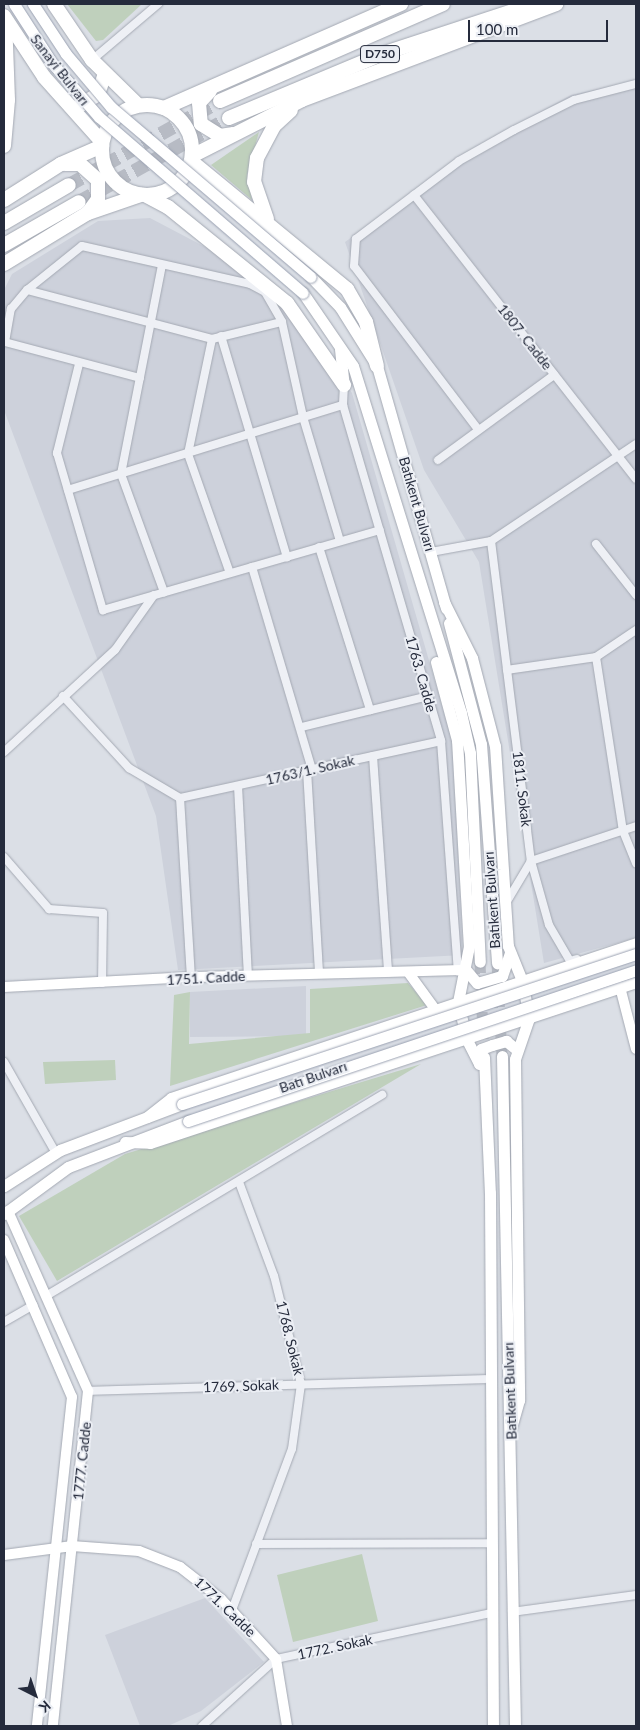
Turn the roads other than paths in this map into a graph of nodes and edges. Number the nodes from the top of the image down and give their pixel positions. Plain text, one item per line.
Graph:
1 (14, 4) edge
2 (34, 4) edge
3 (54, 4) edge
4 (158, 4) edge
5 (401, 4) edge
6 (443, 4) edge
7 (536, 4) edge
8 (556, 4) edge
9 (4, 17) edge
10 (92, 60) junction
11 (106, 74) junction
12 (223, 82) junction
13 (636, 84) edge
14 (302, 100) junction
15 (220, 101) tunnel mouth
16 (138, 106) junction
17 (164, 108) junction
18 (71, 109) junction
19 (229, 118) tunnel mouth
20 (247, 128) junction
21 (148, 140) joint
22 (102, 144) junction
23 (4, 146) edge
24 (136, 151) joint
25 (192, 158) junction
26 (61, 164) junction
27 (69, 185) tunnel mouth
28 (414, 194) junction
29 (145, 195) junction
30 (4, 200) edge
31 (80, 202) tunnel mouth
32 (88, 214) junction
33 (4, 223) edge
34 (270, 224) junction
35 (4, 245) edge
36 (4, 264) edge
37 (162, 265) junction
38 (27, 290) junction
39 (282, 322) junction
40 (152, 324) junction
41 (222, 336) junction
42 (337, 338) junction
43 (212, 339) junction
44 (78, 364) junction
45 (378, 366) junction
46 (554, 375) junction
47 (140, 378) junction
48 (344, 385) junction
49 (343, 405) junction
50 (303, 418) junction
51 (477, 428) junction
52 (250, 434) junction
53 (636, 444) edge
54 (188, 454) junction
55 (620, 457) junction
56 (438, 460) dead end
57 (121, 474) junction
58 (636, 479) edge
59 (68, 490) junction
60 (380, 530) junction
61 (340, 541) junction
62 (491, 541) junction
63 (596, 544) dead end
64 (319, 548) junction
65 (431, 552) junction
66 (287, 557) junction
67 (252, 567) junction
68 (230, 573) junction
69 (164, 592) junction
70 (154, 595) junction
71 (636, 595) edge
72 (444, 602) junction
73 (636, 630) edge
74 (437, 640) junction
75 (596, 657) junction
76 (507, 670) junction
77 (64, 696) junction
78 (428, 696) junction
79 (370, 710) junction
80 (302, 727) junction
81 (441, 741) junction
82 (4, 752) edge
83 (372, 756) junction
84 (309, 770) junction
85 (238, 786) junction
86 (180, 798) junction
87 (636, 826) edge
88 (622, 831) junction
89 (4, 857) edge
90 (531, 861) junction
91 (636, 864) edge
92 (505, 905) junction
93 (636, 941) edge
94 (510, 953) junction
95 (636, 954) edge
96 (480, 962) tunnel mouth
97 (497, 963) tunnel mouth
98 (462, 970) junction
99 (636, 970) edge
100 (388, 972) junction
101 (408, 972) junction
102 (319, 974) junction
103 (248, 976) junction
104 (191, 977) junction
105 (522, 981) junction
106 (636, 982) edge
107 (102, 983) junction
108 (4, 987) edge
109 (620, 987) junction
110 (458, 1002) junction
111 (436, 1009) junction
112 (529, 1018) junction
113 (466, 1040) junction
114 (636, 1049) edge
115 (517, 1050) junction
116 (502, 1056) tunnel mouth
117 (481, 1060) junction
118 (4, 1062) edge
119 (382, 1095) dead end
120 (147, 1117) junction
121 (125, 1142) junction
122 (56, 1153) junction
123 (239, 1182) junction
124 (4, 1186) edge
125 (6, 1213) edge
126 (4, 1240) edge
127 (46, 1296) junction
128 (33, 1305) junction
129 (4, 1322) edge
130 (485, 1379) junction
131 (301, 1384) junction
132 (88, 1391) junction
133 (491, 1399) junction
134 (511, 1428) junction
135 (491, 1543) junction
136 (256, 1544) junction
137 (57, 1545) junction
138 (72, 1546) junction
139 (4, 1555) edge
140 (636, 1595) edge
141 (232, 1610) junction
142 (512, 1612) junction
143 (491, 1613) junction
144 (276, 1659) junction
145 (37, 1726) edge
146 (53, 1726) edge
147 (202, 1726) edge
148 (287, 1726) edge
149 (493, 1726) edge
150 (515, 1726) edge

1 - 24 main road, Sanayi Bulvarı, bridge
2 - 21 main road, Sanayi Bulvarı, bridge
3 - 10 highway
4 - 10 street
5 - 12 highway
6 - 15 highway, D750
7 - 19 highway, D750
8 - 14 highway
9 - 18 highway
9 - 23 highway
10 - 11 highway
11 - 16 highway
11 - 18 highway
12 - 17 highway
12 - 20 highway
13 - 28 street
14 - 20 highway
14 - 34 highway
16 - 17 highway
16 - 22 highway
17 - 25 highway
18 - 22 highway
20 - 25 highway
21 - 45 main road, Batıkent Bulvarı, bridge
22 - 26 highway
22 - 29 highway
24 - 42 main road, Batıkent Bulvarı, bridge
25 - 29 highway
25 - 34 highway
26 - 30 highway
26 - 32 highway
27 - 33 highway
28 - 46 street, 1807. Cadde
28 - 51 street
29 - 32 highway
29 - 48 highway
31 - 35 highway
32 - 36 highway
34 - 45 highway
37 - 38 street
37 - 39 street
37 - 40 street
38 - 40 street
38 - 44 street
39 - 41 street
39 - 50 street
40 - 43 street
40 - 47 street
41 - 43 street
41 - 52 street
42 - 48 main road
42 - 74 main road, Batıkent Bulvarı
43 - 54 street
44 - 47 street
44 - 59 street
45 - 65 main road, Batıkent Bulvarı
46 - 51 street
46 - 55 street, 1807. Cadde
47 - 57 street
48 - 49 street, 1763. Cadde
49 - 50 street
49 - 60 street, 1763. Cadde
50 - 52 street
50 - 61 street
51 - 56 street
52 - 54 street
52 - 66 street
53 - 55 street
54 - 57 street
54 - 68 street
55 - 58 street, 1807. Cadde
55 - 62 street
57 - 59 street
57 - 69 street
59 - 70 street
60 - 61 street
60 - 78 street, 1763. Cadde
61 - 64 street
62 - 65 street
62 - 76 street, 1811. Sokak
63 - 71 street
64 - 66 street
64 - 79 street
65 - 72 main road, Batıkent Bulvarı
66 - 67 street
67 - 68 street
67 - 80 street
68 - 69 street
69 - 70 street
70 - 77 street
72 - 92 main road
72 - 97 main road, Batıkent Bulvarı
73 - 75 street
74 - 96 main road, Batıkent Bulvarı
74 - 98 main road
75 - 76 street
75 - 88 street
76 - 90 street, 1811. Sokak
77 - 82 street
77 - 86 street
78 - 79 street
78 - 81 street, 1763. Cadde
79 - 80 street
80 - 84 street
81 - 83 street, 1763/1. Sokak
81 - 98 street, 1763. Cadde
83 - 84 street, 1763/1. Sokak
83 - 100 street
84 - 85 street, 1763/1. Sokak
84 - 102 street
85 - 86 street, 1763/1. Sokak
85 - 103 street
86 - 104 street
87 - 88 street
88 - 90 street
88 - 91 street
89 - 107 street
90 - 92 street
90 - 93 street, 1811. Sokak
92 - 94 main road
93 - 105 main road
94 - 98 main road
94 - 105 main road
95 - 120 main road, Batı Bulvarı, bridge
98 - 101 main road, 1751. Cadde
98 - 110 main road
99 - 121 main road, Batı Bulvarı, bridge
100 - 101 main road, 1751. Cadde
100 - 102 main road, 1751. Cadde
101 - 111 main road
102 - 103 main road, 1751. Cadde
103 - 104 main road, 1751. Cadde
104 - 107 main road, 1751. Cadde
105 - 110 main road
105 - 112 main road
106 - 109 main road
107 - 108 main road, 1751. Cadde
109 - 112 main road
109 - 114 main road
110 - 111 main road
110 - 113 main road
111 - 120 main road
112 - 113 main road
112 - 115 main road
113 - 117 main road
113 - 121 main road
115 - 117 main road
115 - 134 main road
116 - 134 main road, Batıkent Bulvarı
117 - 130 main road
117 - 133 main road, Batıkent Bulvarı
118 - 122 street
119 - 123 street
120 - 122 main road, Batı Bulvarı
121 - 125 main road, Batı Bulvarı
122 - 124 main road, Batı Bulvarı
123 - 127 street
123 - 131 street, 1768. Sokak
125 - 127 main road, 1777. Cadde
126 - 128 main road, 1777. Cadde
127 - 132 main road, 1777. Cadde
128 - 129 street
128 - 137 main road, 1777. Cadde
130 - 131 street, 1769. Sokak
130 - 133 main road
131 - 132 street, 1769. Sokak
131 - 136 street, 1768. Sokak
132 - 138 main road, 1777. Cadde
133 - 135 main road, Batıkent Bulvarı
134 - 142 main road, Batıkent Bulvarı
135 - 136 street
135 - 143 main road, Batıkent Bulvarı
136 - 141 street, 1768. Sokak
137 - 138 main road, 1771. Cadde
137 - 139 main road, 1771. Cadde
137 - 145 main road, 1777. Cadde
138 - 141 main road, 1771. Cadde
138 - 146 main road, 1777. Cadde
140 - 142 street
141 - 144 main road, 1771. Cadde
142 - 150 main road, Batıkent Bulvarı
143 - 144 street, 1772. Sokak
143 - 149 main road, Batıkent Bulvarı
144 - 147 street
144 - 148 main road

